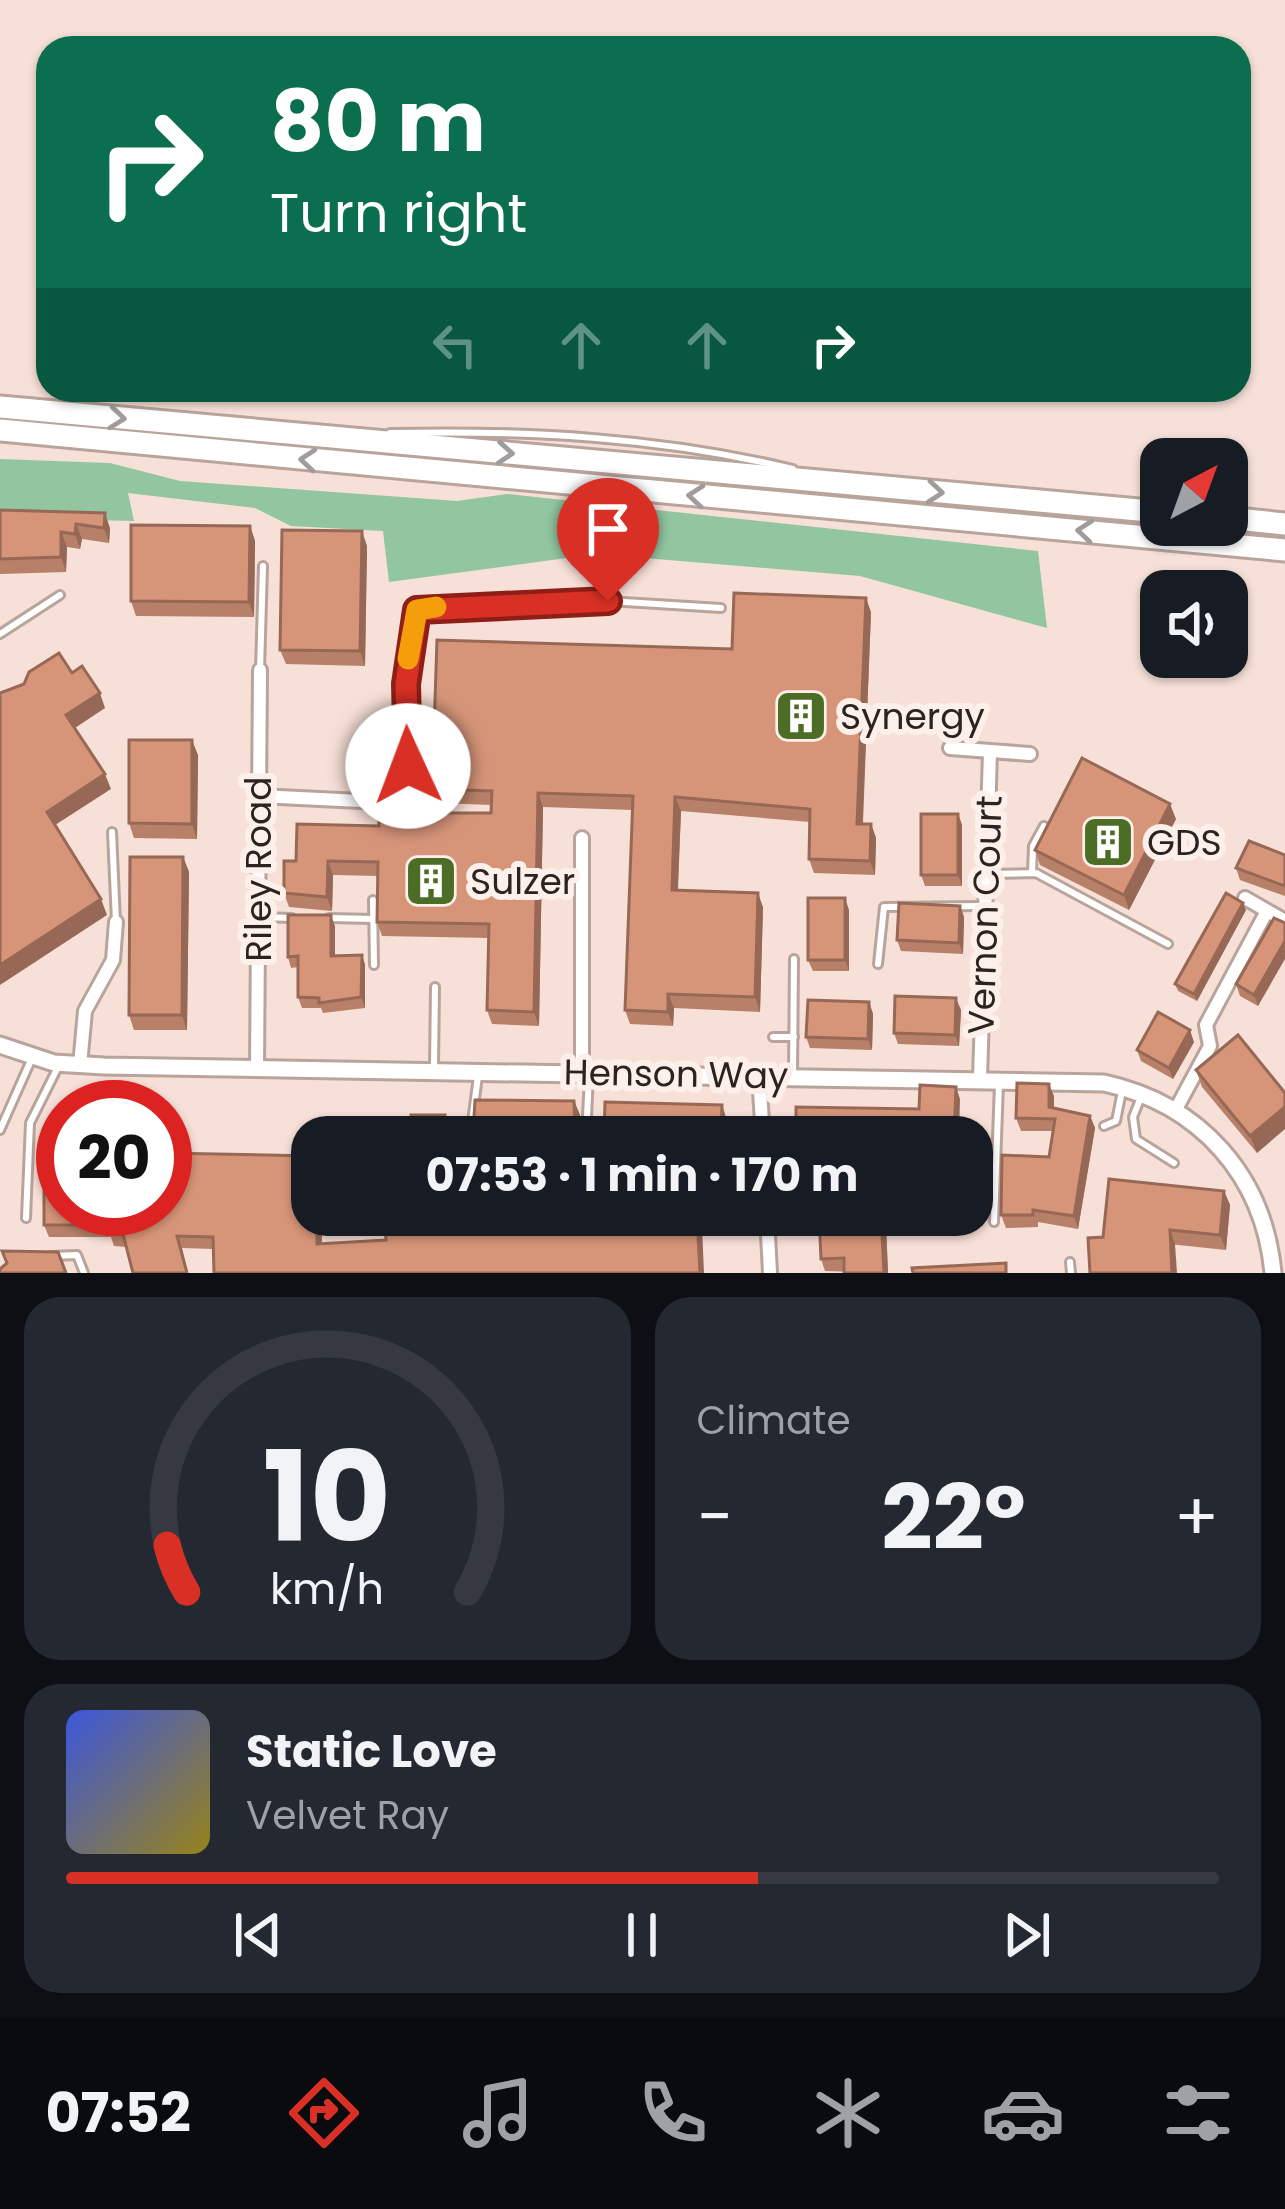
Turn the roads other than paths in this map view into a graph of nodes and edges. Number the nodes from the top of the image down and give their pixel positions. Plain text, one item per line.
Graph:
1 (0, 407) edge
2 (0, 430) edge
3 (1140, 510) edge
4 (1248, 520) edge
5 (1285, 524) edge
6 (1285, 550) edge
7 (263, 566) dead end
8 (60, 595) dead end
9 (721, 608) dead end
10 (0, 634) edge
11 (260, 670) joint
12 (950, 748) dead end
13 (990, 752) junction
14 (1030, 754) dead end
15 (258, 796) junction
16 (382, 802) joint
17 (1044, 826) edge
18 (112, 832) dead end
19 (582, 838) dead end
20 (1032, 873) junction
21 (986, 874) junction
22 (1245, 898) edge
23 (373, 900) edge
24 (985, 906) junction
25 (1267, 911) junction
26 (259, 917) junction
27 (305, 918) edge
28 (327, 918) edge
29 (373, 919) junction
30 (1285, 921) edge
31 (116, 922) joint
32 (1168, 944) dead end
33 (794, 959) dead end
34 (878, 964) dead end
35 (374, 965) dead end
36 (435, 987) dead end
37 (773, 1037) dead end
38 (794, 1037) junction
39 (0, 1045) edge
40 (32, 1058) junction
41 (59, 1063) junction
42 (80, 1065) junction
43 (257, 1068) junction
44 (434, 1070) junction
45 (478, 1071) junction
46 (586, 1073) junction
47 (760, 1076) junction
48 (793, 1076) junction
49 (980, 1078) junction
50 (999, 1079) junction
51 (1123, 1087) junction
52 (1142, 1094) junction
53 (473, 1107) junction
54 (494, 1107) edge
55 (1175, 1111) junction
56 (472, 1116) edge
57 (584, 1116) edge
58 (762, 1116) edge
59 (1104, 1126) dead end
60 (0, 1130) edge
61 (1174, 1163) dead end
62 (26, 1217) dead end
63 (994, 1222) dead end
64 (768, 1236) edge
65 (1278, 1249) edge
66 (34, 1257) edge
67 (1070, 1262) dead end
68 (84, 1273) edge
69 (770, 1273) edge
70 (1071, 1273) edge
71 (1274, 1273) edge

1 -> 3 highway
6 -> 2 highway
4 - 5 highway
7 - 11 lane
8 - 10 lane
9 - 16 lane
11 - 15 street, Riley Road
12 - 13 street, Vernon Court
13 - 14 street, Vernon Court
13 - 21 street, Vernon Court
15 - 16 street
15 - 26 street, Riley Road
17 - 20 lane
18 - 31 lane
19 - 46 street
20 - 21 lane
20 - 32 lane
21 - 24 street, Vernon Court
22 - 25 street
23 - 29 lane
24 - 34 lane
24 - 49 street, Vernon Court
25 - 30 street
25 - 55 street
26 - 27 lane
26 - 43 street, Riley Road
28 - 29 lane
29 - 35 lane
31 - 42 street
33 - 38 lane
36 - 44 lane
37 - 38 lane
38 - 48 lane
39 - 40 street, Henson Way
40 - 41 street, Henson Way
40 - 60 lane
41 - 42 street, Henson Way
41 - 62 lane
42 - 43 street, Henson Way
43 - 44 street, Henson Way
44 - 45 street, Henson Way
45 - 46 street, Henson Way
45 - 53 lane
46 - 47 street, Henson Way
46 - 57 lane
47 - 48 street, Henson Way
47 - 58 street
48 - 49 street, Henson Way
49 - 50 street, Henson Way
50 - 51 street, Henson Way
50 - 63 lane
51 - 52 street, Henson Way
51 - 59 lane
52 - 55 street, Henson Way
52 - 61 lane
53 - 54 lane
53 - 56 lane
55 - 65 street, Henson Way
64 - 69 street
65 - 71 street, Henson Way
66 - 68 lane
67 - 70 lane

